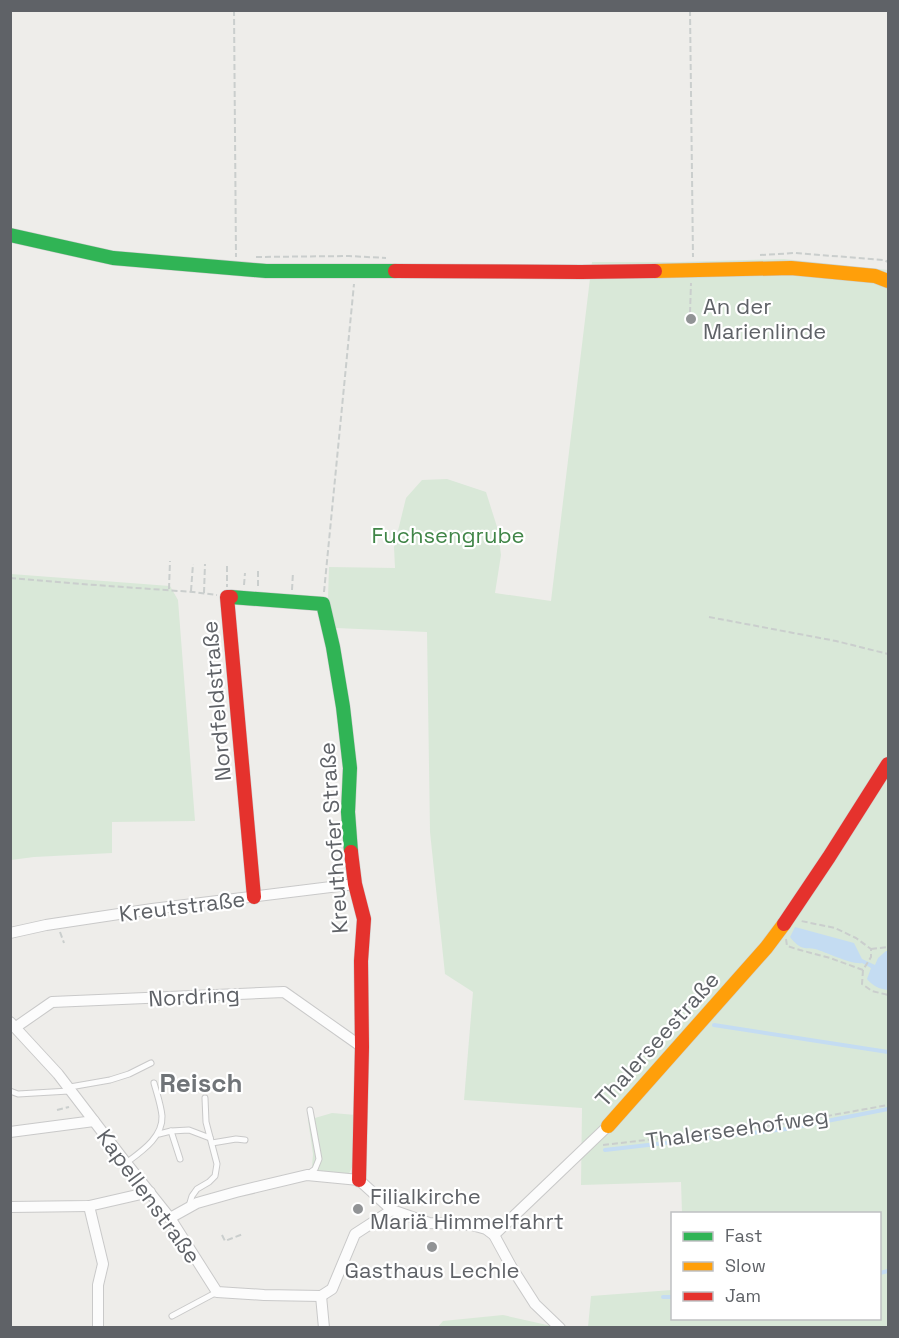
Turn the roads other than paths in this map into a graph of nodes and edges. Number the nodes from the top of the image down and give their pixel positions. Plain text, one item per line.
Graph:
1 (10, 235) edge
2 (888, 281) edge
3 (323, 604) joint
4 (888, 764) edge
5 (355, 884) junction
6 (254, 897) junction
7 (10, 933) edge
8 (13, 1025) edge
9 (362, 1047) junction
10 (151, 1062) dead end
11 (154, 1083) dead end
12 (69, 1089) junction
13 (10, 1091) edge
14 (205, 1098) dead end
15 (310, 1110) dead end
16 (94, 1121) junction
17 (608, 1125) joint
18 (171, 1131) junction
19 (10, 1132) edge
20 (159, 1134) junction
21 (245, 1140) dead end
22 (211, 1141) junction
23 (180, 1159) dead end
24 (126, 1164) junction
25 (307, 1175) junction
26 (359, 1180) junction
27 (150, 1192) junction
28 (89, 1206) junction
29 (10, 1207) edge
30 (188, 1208) junction
31 (392, 1210) junction
32 (170, 1218) junction
33 (494, 1235) junction
34 (217, 1292) junction
35 (321, 1296) junction
36 (172, 1316) dead end
37 (98, 1328) edge
38 (324, 1328) edge
39 (560, 1328) edge

1 - 2 street
3 - 5 street, Kreuthofer Straße
3 - 6 street, Nordfeldstraße
4 - 17 street, Thalerseestraße
5 - 6 street, Kreutstraße
5 - 9 street, Kreuthofer Straße
6 - 7 street, Kreutstraße
8 - 9 street, Nordring
8 - 12 street, Kapellenstraße
9 - 26 street, Kreuthofer Straße
10 - 12 lane
11 - 20 lane
12 - 13 lane
12 - 16 street, Kapellenstraße
14 - 22 lane
15 - 25 lane
16 - 19 street
16 - 24 street, Kapellenstraße
17 - 33 street, Thalerseestraße
18 - 20 lane
18 - 22 lane
18 - 23 lane
20 - 24 lane
21 - 22 lane
22 - 30 lane
24 - 27 street, Kapellenstraße
25 - 26 street
25 - 30 street
26 - 31 street
27 - 28 street
27 - 32 street, Kapellenstraße
28 - 29 street
28 - 37 street
30 - 32 street
31 - 33 street
31 - 35 street
32 - 34 street, Kapellenstraße
33 - 39 street
34 - 35 street
34 - 36 lane
35 - 38 street

